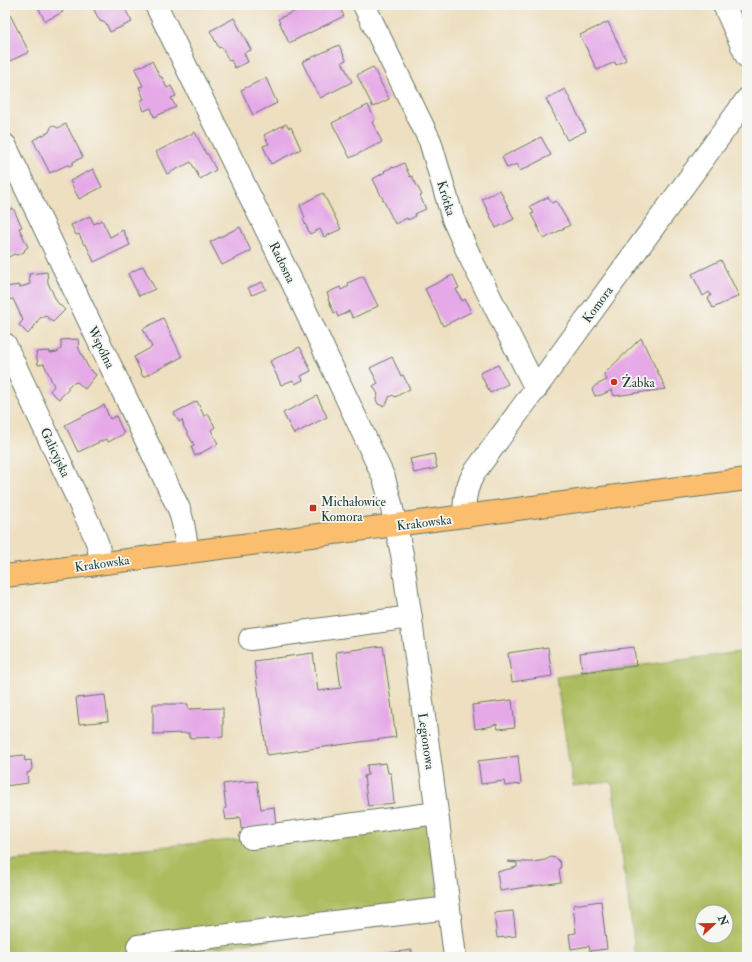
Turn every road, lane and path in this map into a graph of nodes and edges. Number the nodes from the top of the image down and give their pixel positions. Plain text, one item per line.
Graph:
1 (156, 5) edge
2 (364, 5) edge
3 (724, 5) edge
4 (747, 57) edge
5 (747, 99) edge
6 (5, 145) edge
7 (5, 344) edge
8 (536, 389) junction
9 (747, 479) edge
10 (465, 516) junction
11 (396, 525) junction
12 (188, 552) junction
13 (102, 563) junction
14 (5, 576) edge
15 (410, 617) junction
16 (250, 639) dead end
17 (437, 813) junction
18 (251, 838) dead end
19 (449, 908) junction
20 (138, 946) dead end
21 (455, 957) edge

1 - 11 street, Radosna
2 - 8 street, Krótka
3 - 4 street
5 - 8 street, Komora
6 - 12 street, Wspólna
7 - 13 street, Galicyjska
8 - 10 street, Komora
9 - 10 main road, Krakowska
10 - 11 main road, Krakowska
11 - 12 main road, Krakowska
11 - 15 street, Legionowa
12 - 13 main road, Krakowska
13 - 14 main road, Krakowska
15 - 16 street
15 - 17 street, Legionowa
17 - 18 street
17 - 19 street, Legionowa
19 - 20 street
19 - 21 street, Legionowa

